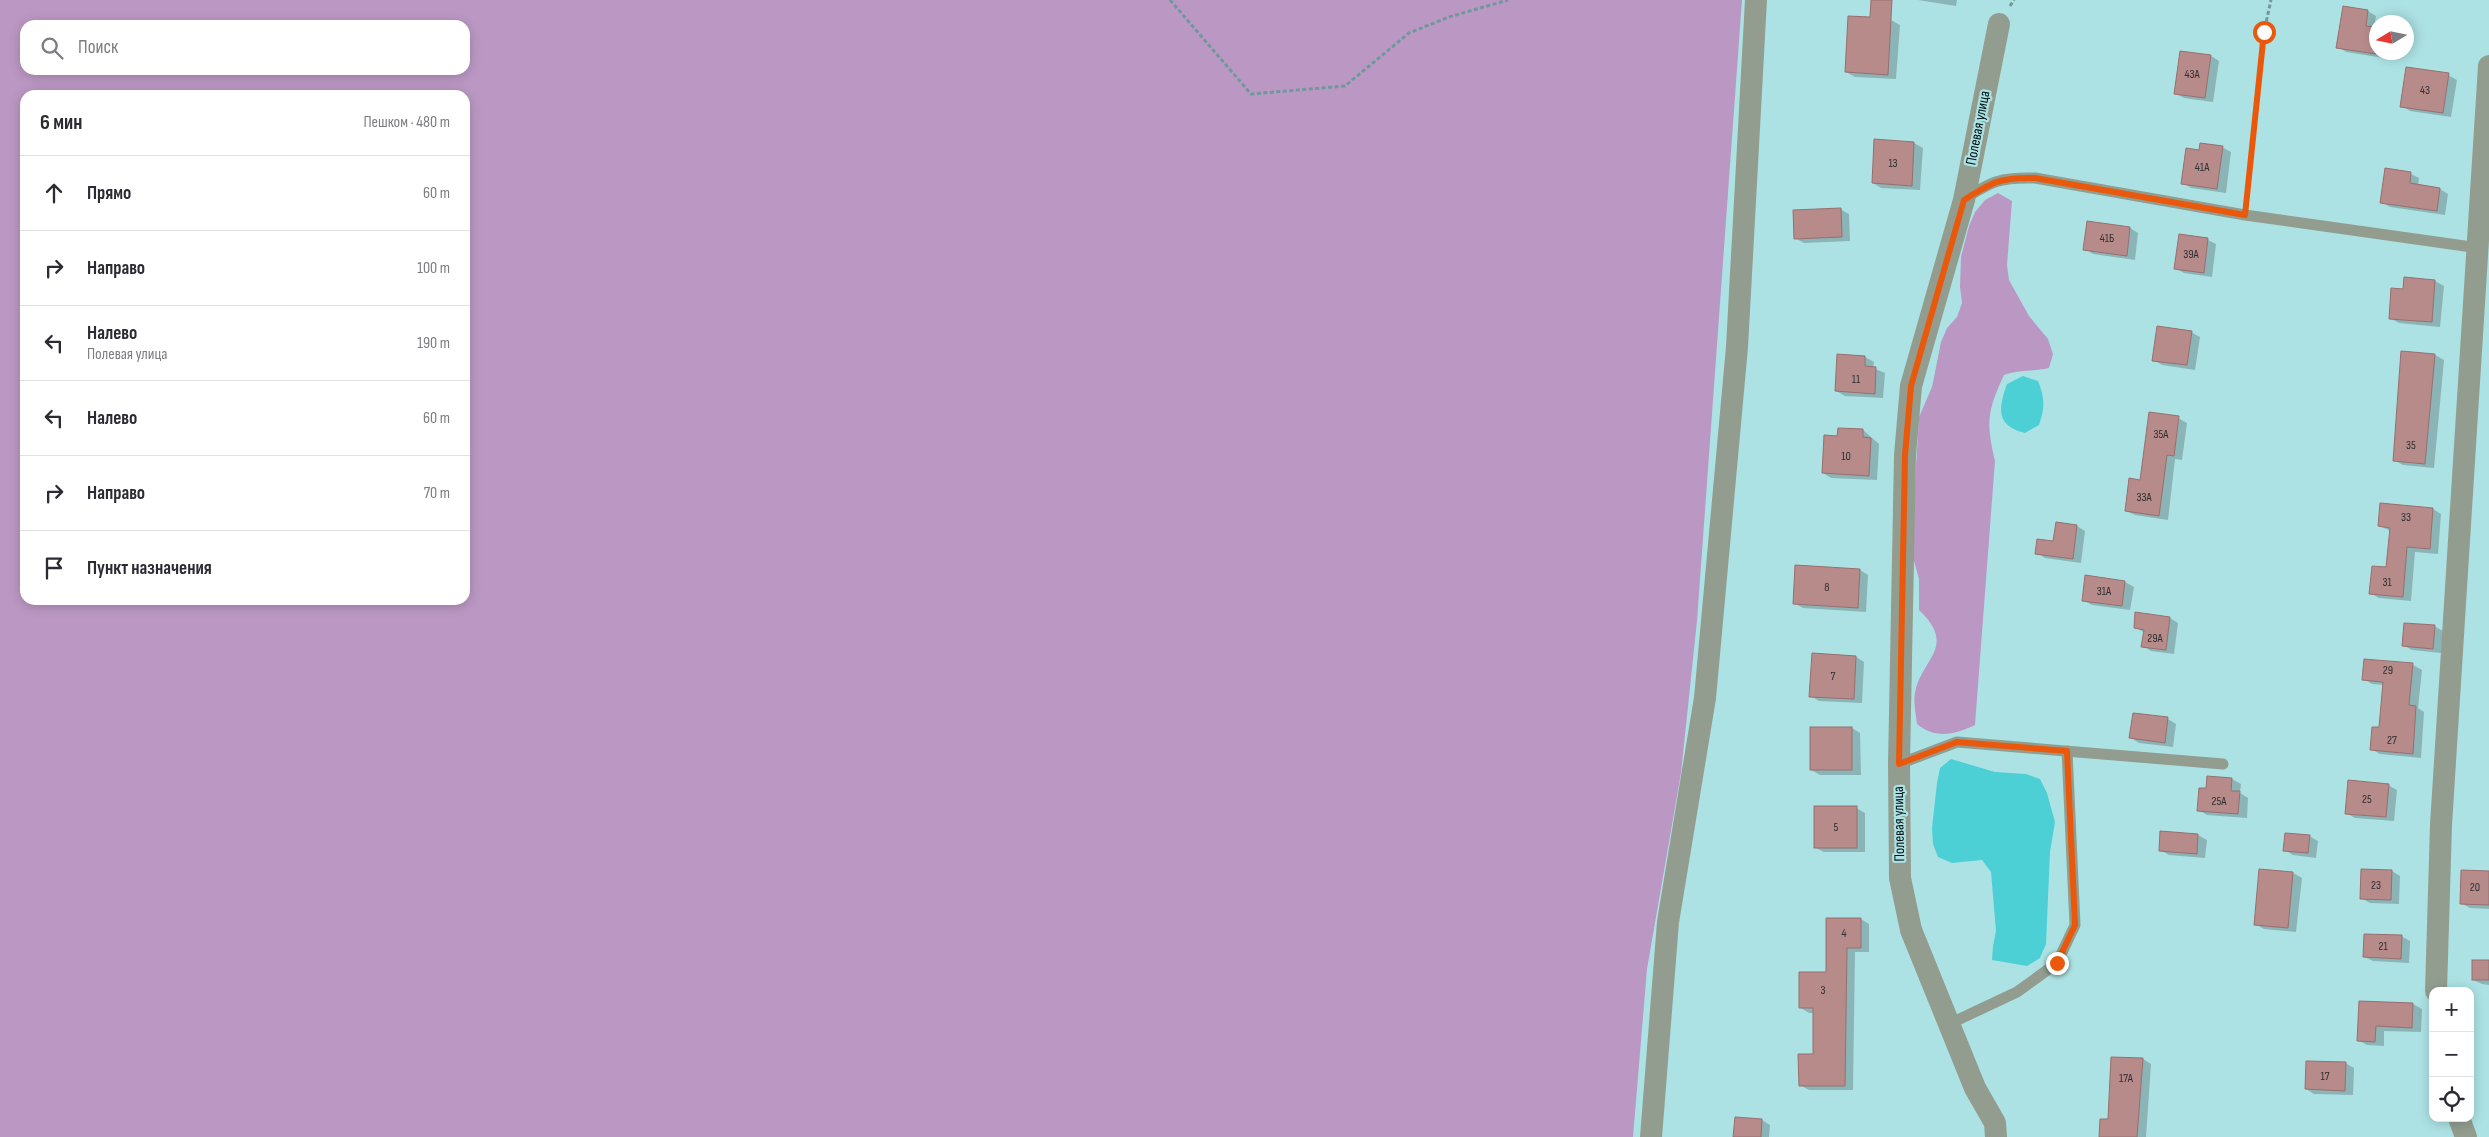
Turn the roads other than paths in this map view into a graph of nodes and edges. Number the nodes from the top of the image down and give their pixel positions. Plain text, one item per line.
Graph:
1 (1756, 0) edge
2 (1999, 24) dead end
3 (2489, 66) edge
4 (1964, 200) junction
5 (2479, 248) junction
6 (2067, 751) junction
7 (1899, 764) junction
8 (2223, 764) dead end
9 (2436, 987) edge
10 (1949, 1024) junction
11 (2460, 1122) edge
12 (1651, 1137) edge
13 (1996, 1137) edge
14 (2466, 1137) edge

1 - 12 street
2 - 4 street, Полевая улица
3 - 5 street
4 - 5 lane
4 - 7 street, Полевая улица
5 - 9 street
6 - 7 lane
6 - 8 lane
6 - 10 lane
7 - 10 street, Полевая улица
10 - 13 street, Полевая улица
11 - 14 street

